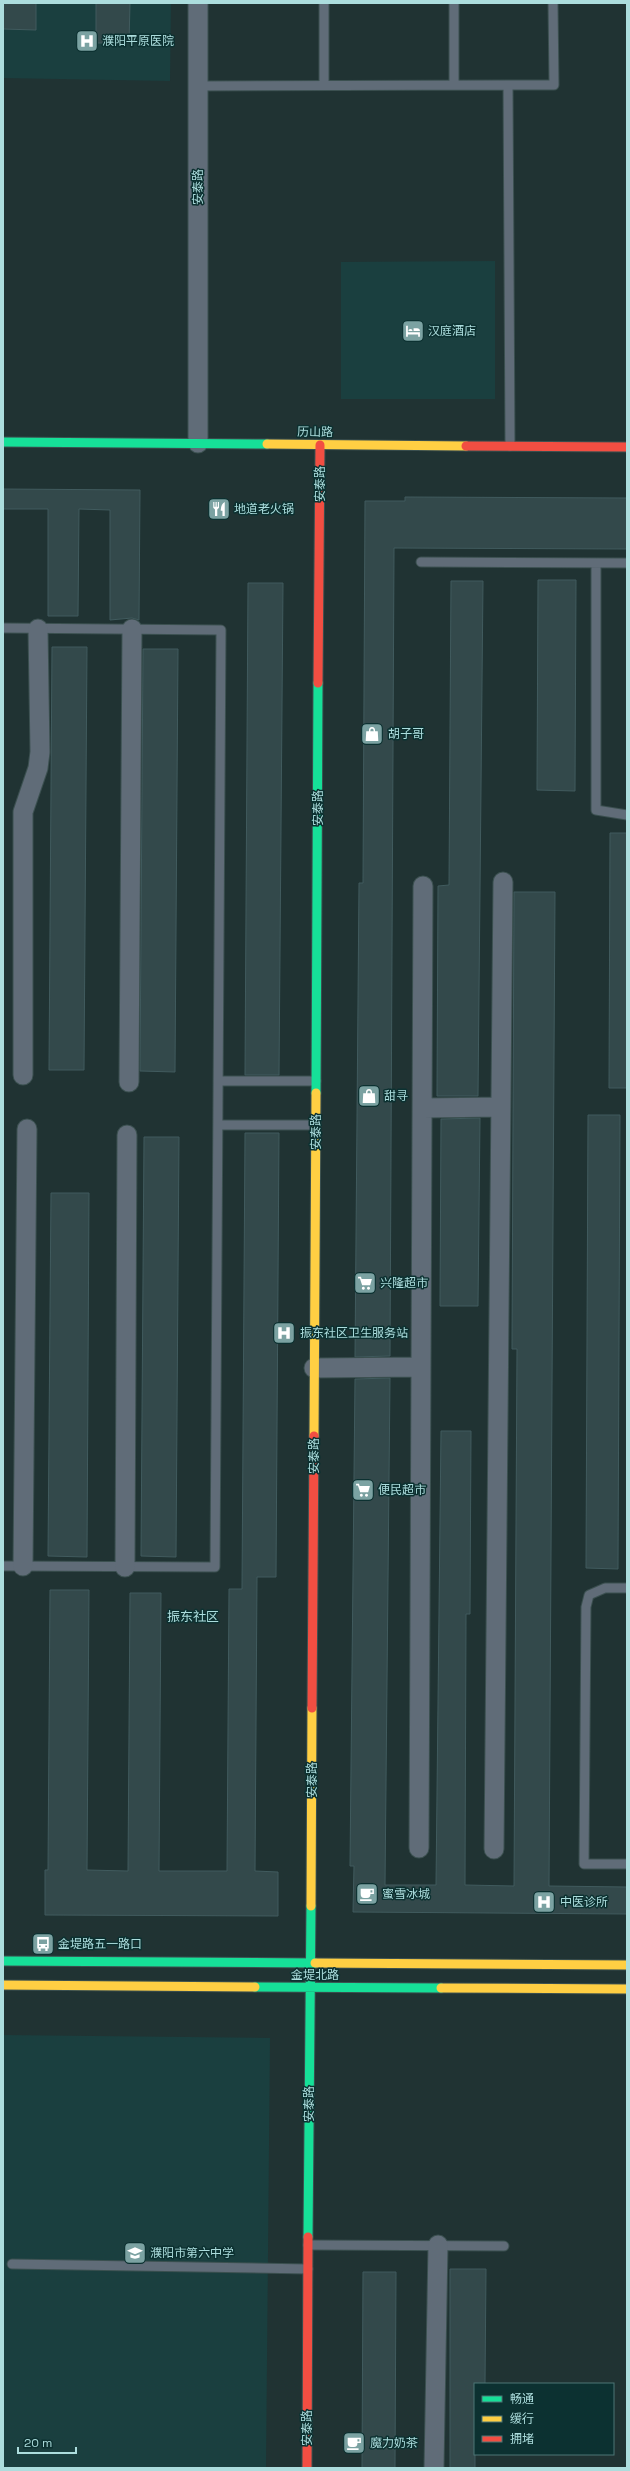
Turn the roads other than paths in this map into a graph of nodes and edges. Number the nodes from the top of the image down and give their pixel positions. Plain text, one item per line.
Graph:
1 (198, 3) edge
2 (324, 3) edge
3 (454, 3) edge
4 (554, 3) edge
5 (324, 85) junction
6 (454, 85) junction
7 (508, 85) junction
8 (198, 86) junction
9 (3, 442) edge
10 (198, 443) junction
11 (320, 444) junction
12 (510, 446) junction
13 (627, 447) edge
14 (421, 562) dead end
15 (596, 563) junction
16 (627, 563) edge
17 (3, 628) edge
18 (38, 629) junction
19 (132, 629) junction
20 (627, 815) edge
21 (503, 882) dead end
22 (424, 886) dead end
23 (23, 1075) dead end
24 (218, 1081) junction
25 (316, 1081) junction
26 (129, 1082) dead end
27 (501, 1107) junction
28 (423, 1108) junction
29 (218, 1125) junction
30 (316, 1125) junction
31 (27, 1129) dead end
32 (127, 1135) dead end
33 (421, 1367) junction
34 (314, 1368) junction
35 (3, 1566) edge
36 (23, 1566) junction
37 (125, 1567) junction
38 (627, 1588) edge
39 (419, 1848) dead end
40 (494, 1849) dead end
41 (627, 1864) edge
42 (3, 1961) edge
43 (310, 1963) junction
44 (627, 1965) edge
45 (3, 1985) edge
46 (310, 1987) junction
47 (627, 1989) edge
48 (308, 2245) junction
49 (438, 2245) junction
50 (504, 2246) dead end
51 (12, 2264) dead end
52 (308, 2268) junction
53 (307, 2468) edge
54 (434, 2468) edge

1 - 8 street, 安泰路
2 - 5 lane
3 - 6 lane
4 - 7 lane
5 - 6 lane
5 - 8 lane
6 - 7 lane
7 - 12 lane
8 - 10 street, 安泰路
9 - 10 street, 历山路
10 - 11 street, 历山路
11 - 12 street, 历山路
11 - 25 street, 安泰路
12 - 13 street, 历山路
14 - 15 lane
15 - 16 lane
15 - 20 lane
17 - 18 lane
18 - 19 lane
18 - 23 street
19 - 24 lane
19 - 26 street
21 - 27 street
22 - 28 street
24 - 25 lane
24 - 29 lane
25 - 30 street, 安泰路
27 - 28 street
27 - 40 street
28 - 33 street
29 - 30 lane
29 - 37 lane
30 - 34 street, 安泰路
31 - 36 street
32 - 37 street
33 - 34 street
33 - 39 street
34 - 43 street, 安泰路
35 - 36 lane
36 - 37 lane
38 - 41 lane
42 - 43 street, 金堤北路
43 - 44 street, 金堤北路
43 - 46 street, 安泰路
45 - 46 street, 金堤北路
46 - 47 street, 金堤北路
46 - 48 street, 安泰路
48 - 49 lane
48 - 52 street, 安泰路
49 - 50 lane
49 - 54 street
51 - 52 lane
52 - 53 street, 安泰路

